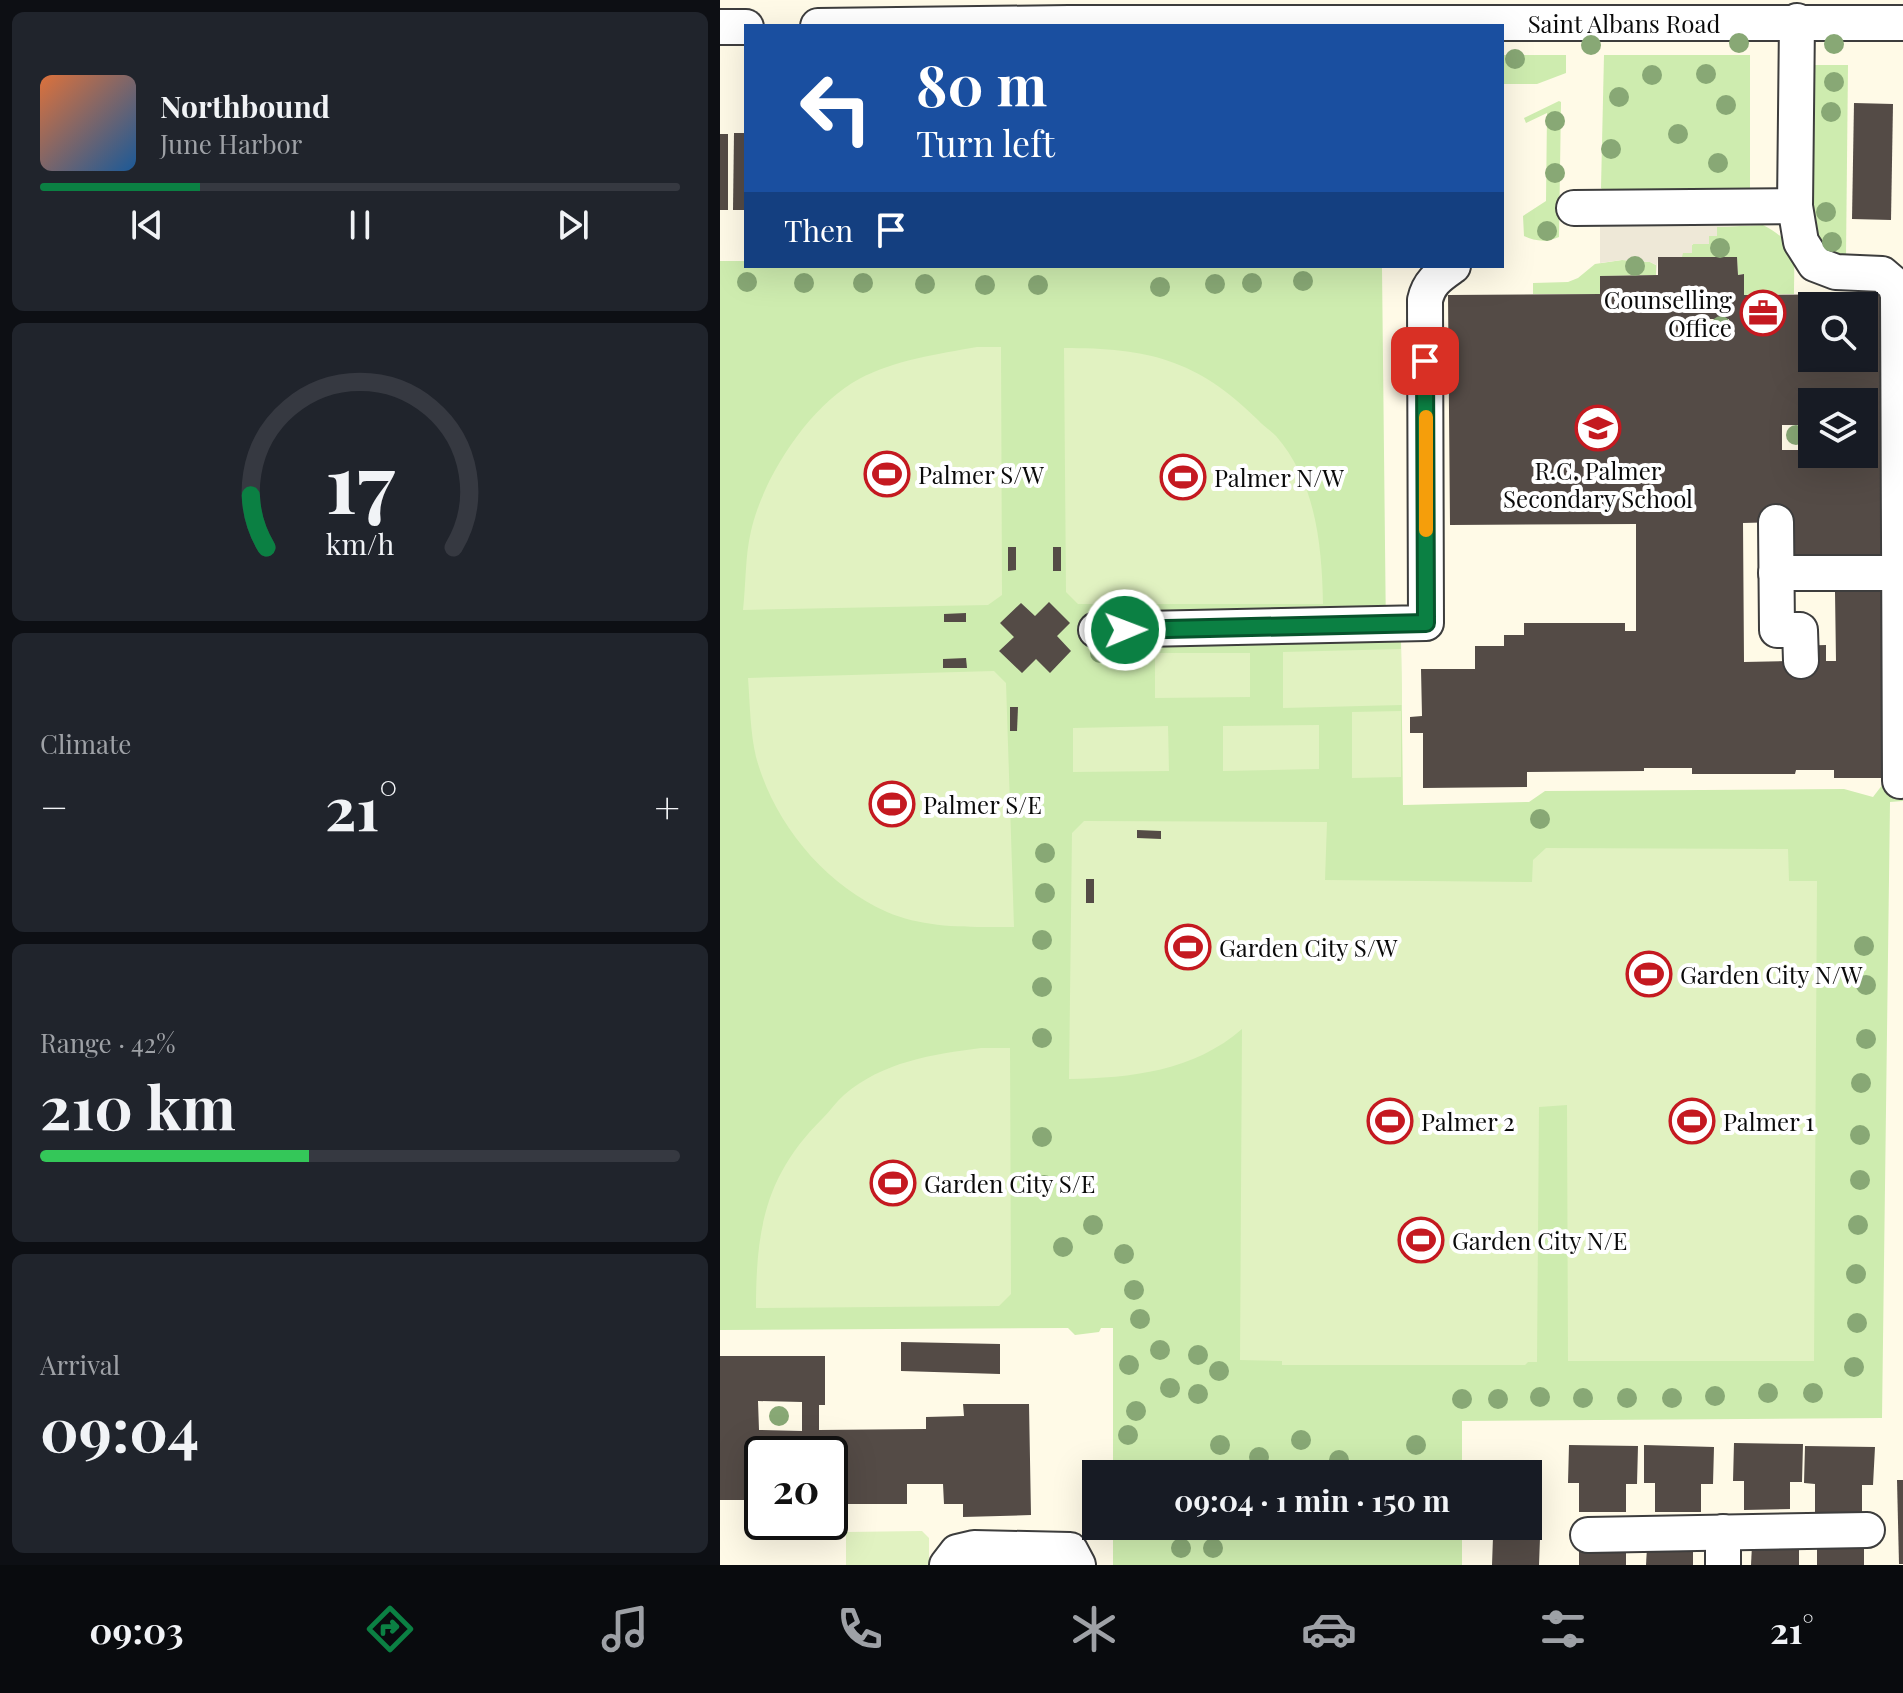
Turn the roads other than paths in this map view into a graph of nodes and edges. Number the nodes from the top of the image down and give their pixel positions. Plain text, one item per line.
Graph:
1 (834, 0) edge
2 (1069, 12) edge
3 (1435, 12) edge
4 (1892, 15) edge
5 (1797, 21) junction
6 (833, 24) edge
7 (867, 24) edge
8 (720, 27) edge
9 (744, 27) edge
10 (1795, 206) junction
11 (1574, 208) dead end
12 (1451, 268) edge
13 (1776, 522) dead end
14 (1776, 573) junction
15 (1899, 573) junction
16 (1096, 630) dead end
17 (1801, 661) dead end
18 (1900, 781) dead end
19 (1867, 1530) dead end
20 (1588, 1535) dead end
21 (1723, 1548) edge
22 (947, 1565) edge
23 (1078, 1565) edge

1 - 6 street
2 - 3 street, Saint Albans Road
2 - 7 street, Saint Albans Road
3 - 5 street, Saint Albans Road
4 - 5 street, Saint Albans Road
5 - 10 street
8 - 9 street
10 - 11 street
10 - 15 street
12 - 16 street
13 - 14 street
14 - 15 street
14 - 17 street
15 - 18 street
19 - 21 street
20 - 21 street
22 - 23 street

